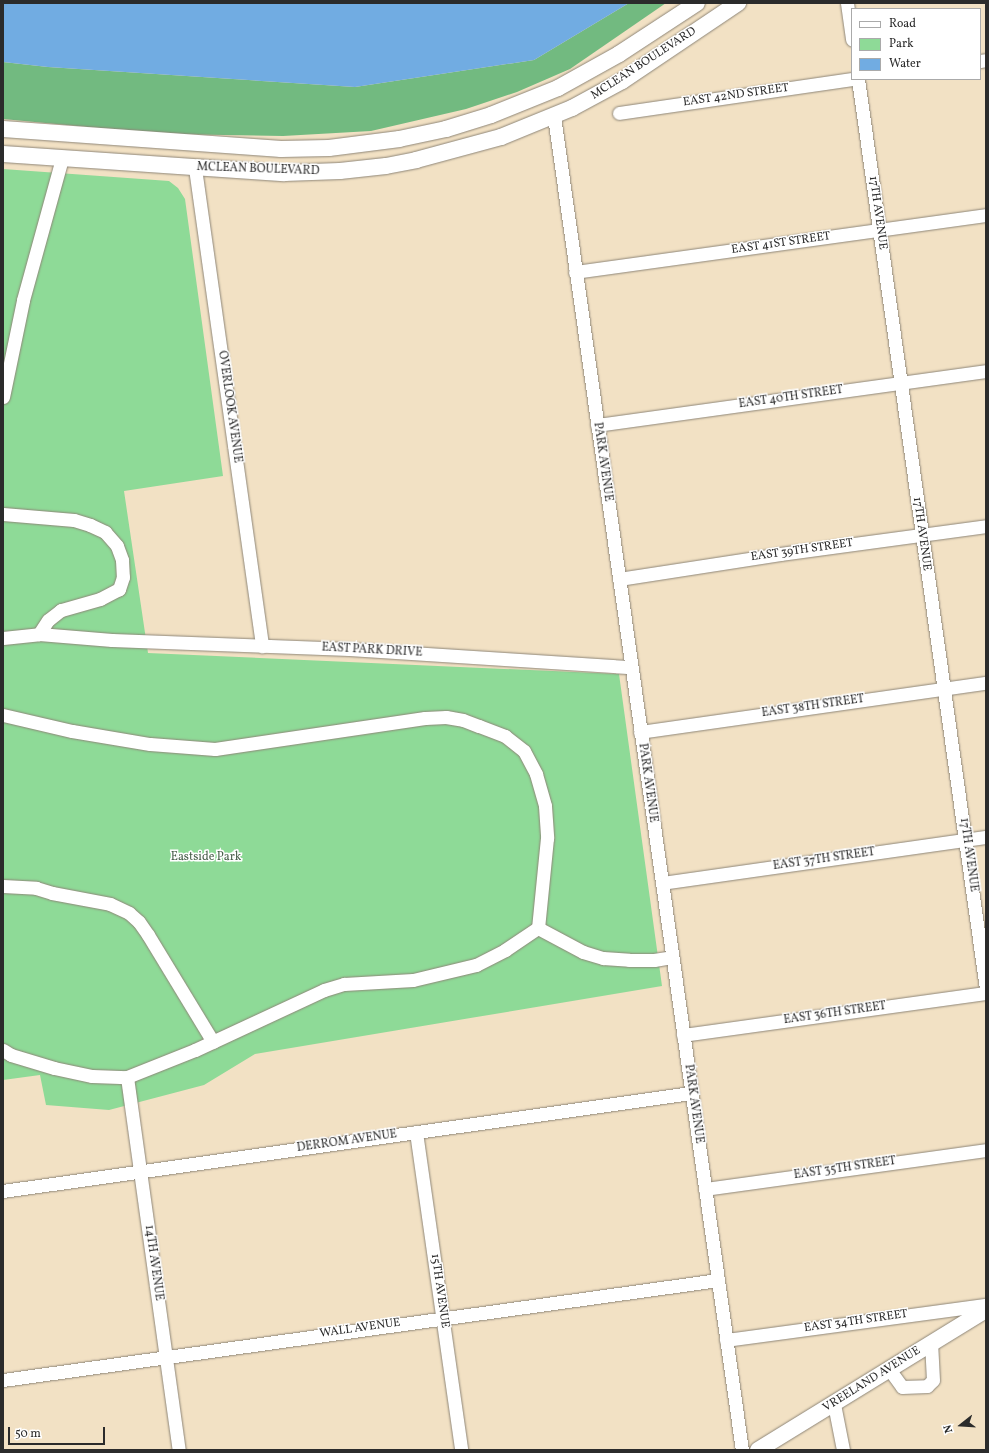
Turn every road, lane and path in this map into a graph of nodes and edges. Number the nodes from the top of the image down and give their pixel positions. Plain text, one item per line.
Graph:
1 (697, 3) edge
2 (738, 3) edge
3 (847, 3) edge
4 (851, 33) edge
5 (851, 79) edge
6 (858, 80) edge
7 (619, 113) dead end
8 (554, 116) junction
9 (3, 129) edge
10 (3, 154) edge
11 (62, 158) junction
12 (195, 168) junction
13 (986, 215) edge
14 (879, 230) junction
15 (576, 272) junction
16 (986, 371) edge
17 (901, 383) junction
18 (3, 397) edge
19 (597, 425) junction
20 (3, 514) edge
21 (986, 526) edge
22 (921, 535) junction
23 (619, 579) junction
24 (38, 634) junction
25 (3, 638) edge
26 (262, 646) junction
27 (631, 667) junction
28 (986, 683) edge
29 (944, 689) junction
30 (3, 715) edge
31 (640, 732) junction
32 (986, 837) edge
33 (966, 840) junction
34 (662, 883) junction
35 (3, 886) edge
36 (538, 928) junction
37 (672, 957) junction
38 (986, 989) edge
39 (986, 993) edge
40 (683, 1035) junction
41 (213, 1042) junction
42 (3, 1050) edge
43 (126, 1077) junction
44 (691, 1093) junction
45 (416, 1132) junction
46 (986, 1150) edge
47 (140, 1172) junction
48 (705, 1189) junction
49 (3, 1191) edge
50 (718, 1280) junction
51 (986, 1305) edge
52 (986, 1310) edge
53 (442, 1317) junction
54 (726, 1340) junction
55 (931, 1344) junction
56 (166, 1357) junction
57 (889, 1369) junction
58 (3, 1380) edge
59 (834, 1404) junction
60 (179, 1450) edge
61 (461, 1450) edge
62 (742, 1450) edge
63 (758, 1450) edge
64 (844, 1450) edge

1 - 9 main road, MCLEAN BOULEVARD
2 - 8 main road, MCLEAN BOULEVARD
3 - 4 street
5 - 7 street, EAST 42ND STREET
6 - 14 street, 17TH AVENUE
8 - 12 main road, MCLEAN BOULEVARD
8 - 15 street, PARK AVENUE
10 - 11 main road, MCLEAN BOULEVARD
11 - 12 main road, MCLEAN BOULEVARD
11 - 18 street
12 - 26 street, OVERLOOK AVENUE
13 - 14 street, EAST 41ST STREET
14 - 15 street, EAST 41ST STREET
14 - 17 street, 17TH AVENUE
15 - 19 street, PARK AVENUE
16 - 17 street, EAST 40TH STREET
17 - 19 street, EAST 40TH STREET
17 - 22 street, 17TH AVENUE
19 - 23 street, PARK AVENUE
20 - 24 street
21 - 22 street, EAST 39TH STREET
22 - 23 street, EAST 39TH STREET
22 - 29 street, 17TH AVENUE
23 - 27 street, PARK AVENUE
24 - 25 street, EAST PARK DRIVE
24 - 26 street, EAST PARK DRIVE
26 - 27 street, EAST PARK DRIVE
27 - 31 street, PARK AVENUE
28 - 29 street, EAST 38TH STREET
29 - 31 street, EAST 38TH STREET
29 - 33 street, 17TH AVENUE
30 - 36 street
31 - 34 street, PARK AVENUE
32 - 33 street, EAST 37TH STREET
33 - 34 street, EAST 37TH STREET
33 - 38 street, 17TH AVENUE
34 - 37 street, PARK AVENUE
35 - 41 street
36 - 37 street
36 - 41 street
37 - 40 street, PARK AVENUE
39 - 40 street, EAST 36TH STREET
40 - 44 street, PARK AVENUE
41 - 43 street
42 - 43 street
43 - 47 street, 14TH AVENUE
44 - 45 street, DERROM AVENUE
44 - 48 street, PARK AVENUE
45 - 47 street, DERROM AVENUE
45 - 53 street, 15TH AVENUE
46 - 48 street, EAST 35TH STREET
47 - 49 street, DERROM AVENUE
47 - 56 street, 14TH AVENUE
48 - 50 street, PARK AVENUE
50 - 53 street, WALL AVENUE
50 - 54 street, PARK AVENUE
51 - 54 street, EAST 34TH STREET
52 - 55 main road, VREELAND AVENUE
53 - 56 street, WALL AVENUE
53 - 61 street, 15TH AVENUE
54 - 62 street, PARK AVENUE
55 - 57 main road, VREELAND AVENUE
55 - 57 street
56 - 58 street, WALL AVENUE
56 - 60 street, 14TH AVENUE
57 - 59 main road, VREELAND AVENUE
59 - 63 main road, VREELAND AVENUE
59 - 64 street

